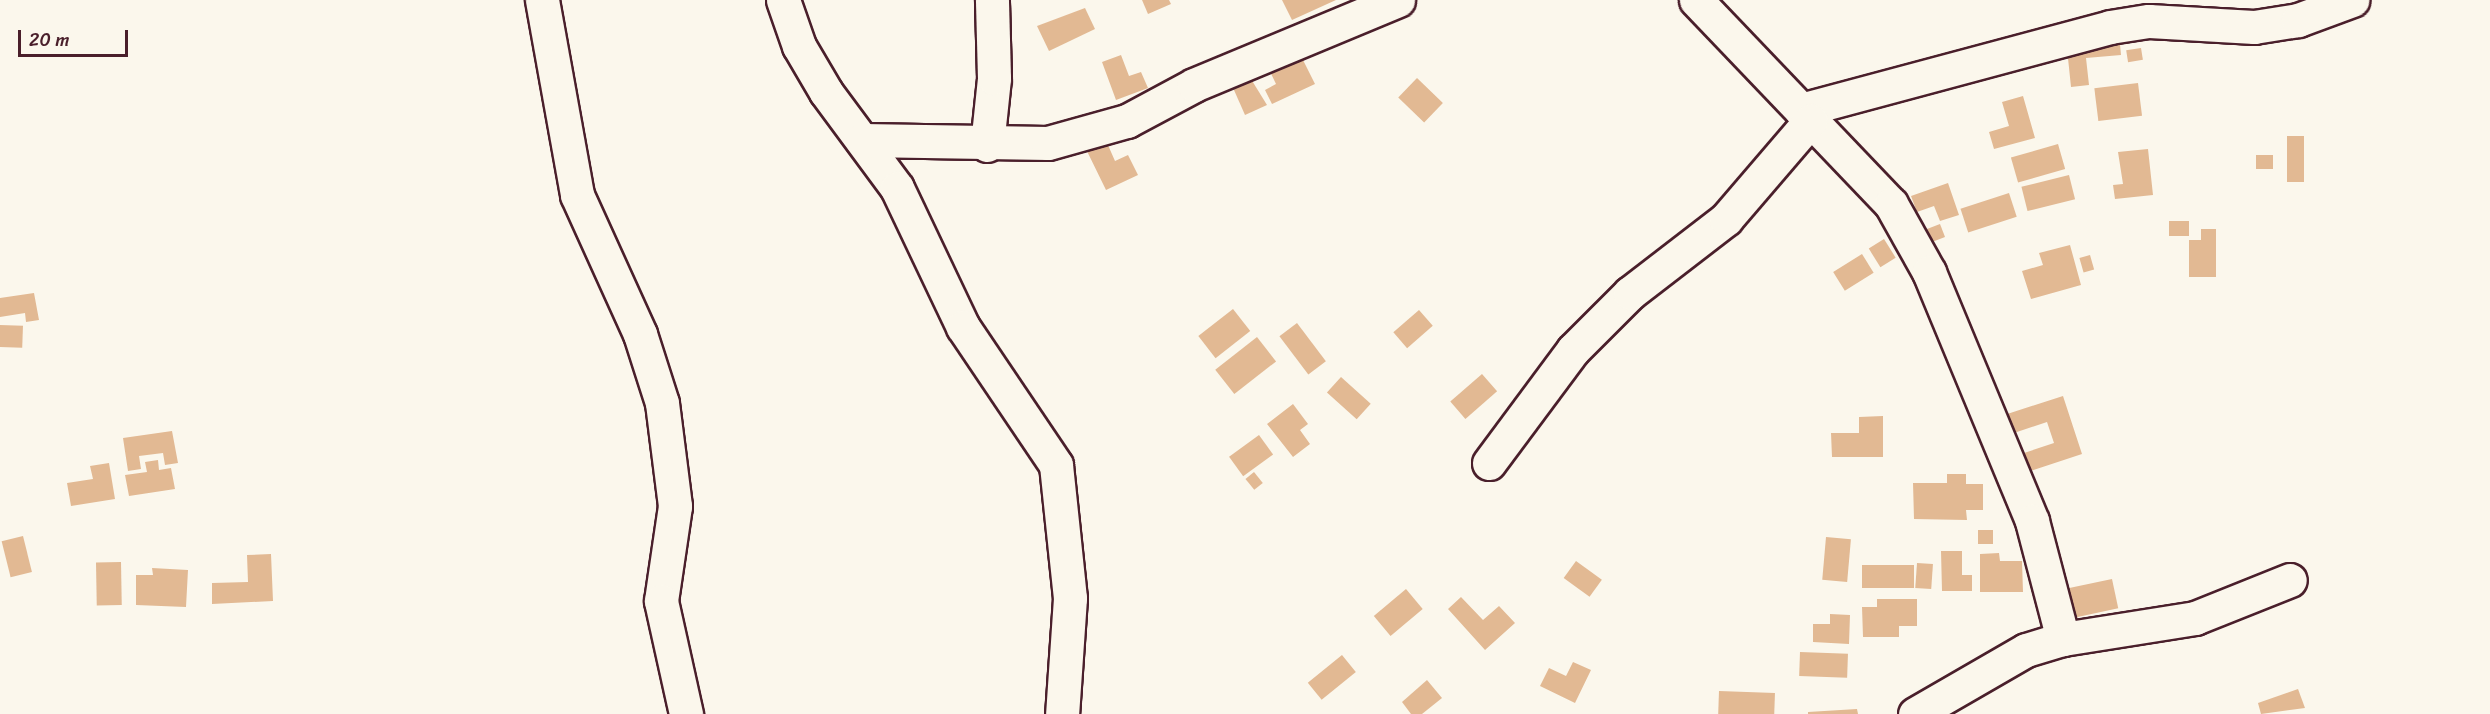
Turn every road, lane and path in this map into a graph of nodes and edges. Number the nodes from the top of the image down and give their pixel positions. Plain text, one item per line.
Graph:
1 (542, 0) edge
2 (783, 0) edge
3 (992, 0) edge
4 (1398, 0) edge
5 (1696, 0) edge
6 (2352, 0) edge
7 (1365, 6) edge
8 (1806, 115) junction
9 (862, 140) junction
10 (987, 145) junction
11 (1489, 463) dead end
12 (2290, 580) dead end
13 (2063, 639) junction
14 (686, 714) edge
15 (1062, 714) edge
16 (1915, 714) edge

1 - 14 street
2 - 9 street
3 - 10 street
4 - 7 street
5 - 8 street
6 - 8 street
7 - 10 street
8 - 11 street
8 - 13 street
9 - 10 street
9 - 15 street
12 - 13 street
13 - 16 street

